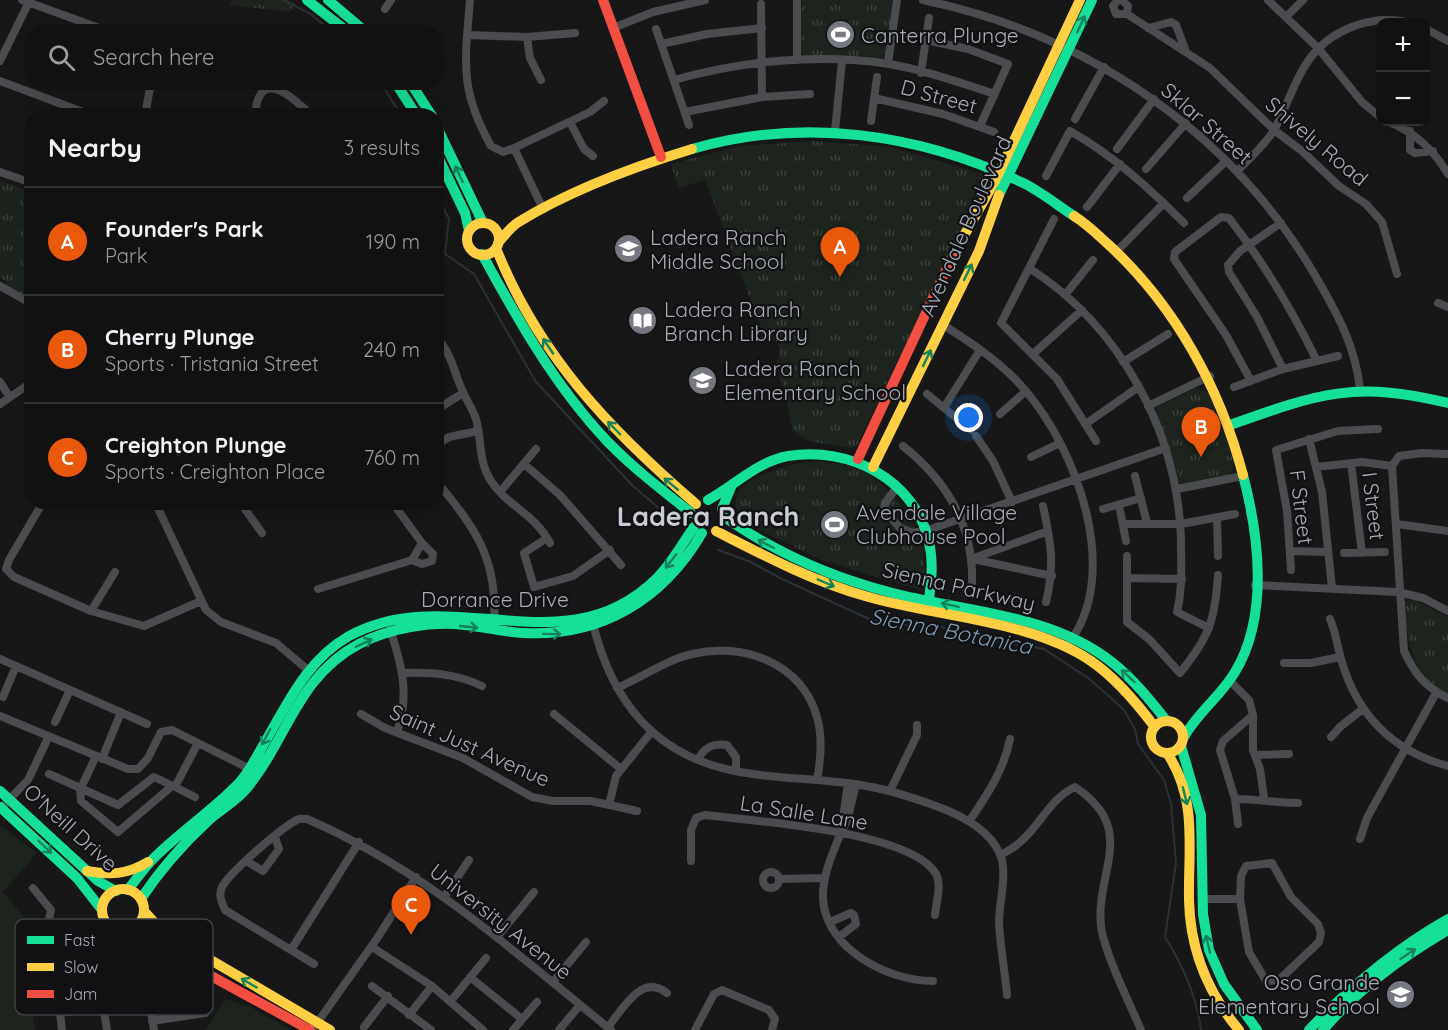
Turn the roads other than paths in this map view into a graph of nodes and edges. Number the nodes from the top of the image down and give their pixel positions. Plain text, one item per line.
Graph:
1 (307, 0) edge
2 (328, 0) edge
3 (391, 0) edge
4 (470, 0) edge
5 (603, 0) edge
6 (700, 0) edge
7 (705, 0) edge
8 (797, 0) edge
9 (897, 0) edge
10 (923, 0) edge
11 (1080, 0) edge
12 (1092, 0) edge
13 (1120, 0) edge
14 (1268, 0) edge
15 (1303, 0) edge
16 (25, 2) edge
17 (761, 4) dead end
18 (963, 4) edge
19 (385, 9) dead end
20 (1127, 14) junction
21 (1286, 17) junction
22 (929, 18) dead end
23 (1376, 22) edge
24 (87, 24) edge
25 (338, 24) edge
26 (356, 24) edge
27 (613, 28) junction
28 (762, 28) junction
29 (1148, 28) junction
30 (656, 29) dead end
31 (1430, 32) edge
32 (575, 33) dead end
33 (468, 35) junction
34 (527, 38) junction
35 (926, 40) junction
36 (1448, 41) edge
37 (661, 44) junction
38 (1058, 45) junction
39 (1318, 48) junction
40 (1069, 49) junction
41 (1188, 53) junction
42 (797, 60) junction
43 (0, 61) edge
44 (842, 61) junction
45 (761, 63) junction
46 (888, 64) junction
47 (1104, 67) junction
48 (921, 73) junction
49 (877, 77) dead end
50 (540, 80) dead end
51 (674, 80) junction
52 (0, 81) edge
53 (24, 90) edge
54 (24, 90) edge
55 (150, 90) edge
56 (267, 90) edge
57 (282, 90) edge
58 (400, 90) edge
59 (415, 90) edge
60 (810, 94) dead end
61 (995, 94) junction
62 (762, 97) junction
63 (874, 98) junction
64 (1154, 99) junction
65 (604, 101) dead end
66 (72, 108) edge
67 (146, 108) edge
68 (256, 108) edge
69 (303, 108) edge
70 (412, 108) edge
71 (427, 108) edge
72 (685, 111) junction
73 (1376, 114) edge
74 (1075, 119) dead end
75 (872, 121) dead end
76 (570, 122) junction
77 (1186, 123) junction
78 (689, 125) dead end
79 (980, 126) junction
80 (1399, 126) edge
81 (1274, 130) junction
82 (835, 131) junction
83 (1410, 131) junction
84 (994, 132) dead end
85 (444, 141) edge
86 (514, 147) junction
87 (1117, 149) dead end
88 (1433, 151) junction
89 (593, 156) dead end
90 (661, 157) junction
91 (1226, 161) junction
92 (1120, 164) junction
93 (1146, 169) dead end
94 (444, 170) edge
95 (1237, 171) junction
96 (0, 172) edge
97 (1003, 174) junction
98 (1448, 174) edge
99 (1046, 176) dead end
100 (24, 180) edge
101 (1186, 198) dead end
102 (1164, 202) junction
103 (1087, 207) dead end
104 (543, 209) junction
105 (1054, 219) dead end
106 (1184, 223) dead end
107 (1281, 223) junction
108 (487, 224) junction
109 (515, 224) junction
110 (469, 231) junction
111 (497, 245) junction
112 (1251, 245) junction
113 (1119, 250) junction
114 (482, 254) junction
115 (1093, 260) dead end
116 (1029, 268) junction
117 (1397, 274) dead end
118 (0, 286) edge
119 (1065, 295) junction
120 (24, 300) edge
121 (1438, 303) dead end
122 (1448, 308) edge
123 (1082, 310) junction
124 (943, 325) junction
125 (1168, 334) dead end
126 (444, 350) edge
127 (980, 350) junction
128 (1033, 354) junction
129 (1338, 356) dead end
130 (1317, 361) junction
131 (1123, 362) junction
132 (1283, 369) junction
133 (1210, 376) junction
134 (1251, 381) junction
135 (0, 382) edge
136 (24, 387) edge
137 (1234, 387) dead end
138 (1137, 388) junction
139 (1360, 390) junction
140 (1026, 391) junction
141 (463, 393) junction
142 (927, 394) dead end
143 (9, 396) junction
144 (1448, 403) edge
145 (0, 404) edge
146 (444, 405) edge
147 (945, 406) junction
148 (1148, 406) junction
149 (1000, 414) dead end
150 (1087, 423) junction
151 (1230, 425) junction
152 (1378, 429) dead end
153 (478, 431) junction
154 (1309, 439) junction
155 (444, 440) edge
156 (1096, 441) dead end
157 (1060, 443) junction
158 (903, 446) dead end
159 (1166, 448) junction
160 (536, 449) dead end
161 (1448, 454) edge
162 (1031, 457) dead end
163 (858, 459) junction
164 (1351, 463) junction
165 (524, 464) junction
166 (1392, 466) junction
167 (873, 467) junction
168 (1316, 468) junction
169 (1136, 476) dead end
170 (1244, 476) junction
171 (1077, 480) junction
172 (731, 487) junction
173 (897, 487) junction
174 (1177, 489) junction
175 (444, 490) edge
176 (500, 492) junction
177 (1141, 498) junction
178 (708, 500) junction
179 (1012, 502) junction
180 (1119, 505) junction
181 (1043, 506) dead end
182 (693, 509) junction
183 (1103, 509) dead end
184 (38, 510) edge
185 (159, 510) edge
186 (246, 510) edge
187 (398, 510) edge
188 (723, 513) junction
189 (1235, 514) dead end
190 (1217, 517) junction
191 (962, 519) junction
192 (1147, 523) junction
193 (1124, 524) junction
194 (1181, 524) junction
195 (1397, 524) junction
196 (698, 530) junction
197 (928, 530) junction
198 (716, 531) junction
199 (1048, 531) junction
200 (1448, 531) edge
201 (262, 533) dead end
202 (1126, 541) dead end
203 (422, 543) junction
204 (610, 550) junction
205 (1290, 551) junction
206 (1328, 552) junction
207 (1385, 552) dead end
208 (1344, 553) dead end
209 (1362, 553) junction
210 (1127, 556) dead end
211 (1218, 556) dead end
212 (973, 559) junction
213 (412, 560) junction
214 (621, 565) dead end
215 (1291, 570) dead end
216 (115, 572) dead end
217 (1218, 575) dead end
218 (1052, 576) junction
219 (1128, 578) junction
220 (1182, 579) junction
221 (972, 584) dead end
222 (1256, 585) junction
223 (318, 588) dead end
224 (1332, 588) junction
225 (1398, 592) junction
226 (201, 602) junction
227 (1046, 602) dead end
228 (928, 606) junction
229 (91, 611) junction
230 (1448, 611) edge
231 (591, 617) junction
232 (1330, 619) dead end
233 (494, 624) junction
234 (389, 627) junction
235 (594, 628) junction
236 (1209, 628) junction
237 (1070, 642) junction
238 (1340, 657) junction
239 (0, 658) edge
240 (1284, 663) dead end
241 (16, 666) junction
242 (312, 672) junction
243 (404, 673) junction
244 (1229, 680) junction
245 (482, 686) dead end
246 (617, 688) junction
247 (70, 690) junction
248 (1436, 693) junction
249 (3, 697) dead end
250 (1448, 698) edge
251 (1363, 710) junction
252 (1204, 711) junction
253 (121, 712) junction
254 (361, 714) dead end
255 (554, 714) dead end
256 (1253, 715) junction
257 (0, 716) edge
258 (1170, 721) junction
259 (56, 722) dead end
260 (147, 724) dead end
261 (917, 725) dead end
262 (1155, 726) junction
263 (652, 731) junction
264 (397, 732) junction
265 (1331, 737) dead end
266 (48, 738) junction
267 (1010, 739) dead end
268 (1182, 741) junction
269 (198, 743) junction
270 (1404, 749) junction
271 (1167, 753) junction
272 (1289, 754) dead end
273 (1255, 755) junction
274 (99, 757) junction
275 (698, 759) junction
276 (1448, 766) edge
277 (621, 769) junction
278 (254, 771) junction
279 (736, 771) junction
280 (49, 774) dead end
281 (817, 780) junction
282 (852, 784) junction
283 (174, 786) junction
284 (80, 790) junction
285 (0, 791) edge
286 (890, 791) junction
287 (195, 797) dead end
288 (1263, 798) junction
289 (1235, 799) junction
290 (11, 800) junction
291 (1298, 803) dead end
292 (609, 805) junction
293 (1, 807) edge
294 (638, 812) dead end
295 (970, 820) junction
296 (1238, 824) dead end
297 (841, 832) junction
298 (275, 837) junction
299 (1360, 839) dead end
300 (359, 842) junction
301 (1193, 843) junction
302 (1000, 855) junction
303 (155, 857) junction
304 (469, 860) dead end
305 (246, 861) junction
306 (691, 861) dead end
307 (86, 871) junction
308 (416, 877) junction
309 (824, 878) junction
310 (779, 879) dead end
311 (33, 888) dead end
312 (128, 890) junction
313 (116, 891) junction
314 (534, 892) dead end
315 (445, 896) junction
316 (1202, 896) junction
317 (141, 898) junction
318 (1240, 899) junction
319 (144, 911) junction
320 (103, 914) junction
321 (935, 915) dead end
322 (49, 919) edge
323 (102, 919) edge
324 (106, 919) edge
325 (141, 919) edge
326 (151, 919) edge
327 (1448, 919) edge
328 (830, 922) junction
329 (1448, 930) edge
330 (498, 936) junction
331 (839, 937) junction
332 (586, 942) dead end
333 (372, 947) junction
334 (291, 951) junction
335 (486, 958) dead end
336 (213, 963) edge
337 (314, 964) dead end
338 (213, 976) edge
339 (470, 977) junction
340 (933, 981) dead end
341 (553, 982) junction
342 (372, 986) dead end
343 (432, 986) junction
344 (668, 993) dead end
345 (1007, 995) dead end
346 (388, 996) junction
347 (450, 1002) junction
348 (537, 1002) dead end
349 (580, 1005) junction
350 (60, 1015) edge
351 (105, 1015) edge
352 (151, 1015) edge
353 (192, 1015) edge
354 (409, 1016) junction
355 (522, 1019) junction
356 (152, 1021) junction
357 (314, 1027) edge
358 (364, 1027) dead end
359 (610, 1029) edge
360 (62, 1030) edge
361 (107, 1030) edge
362 (154, 1030) edge
363 (330, 1030) edge
364 (430, 1030) edge
365 (483, 1030) edge
366 (513, 1030) edge
367 (559, 1030) edge
368 (695, 1030) edge
369 (772, 1030) edge
370 (1141, 1030) edge
371 (1239, 1030) edge
372 (1257, 1030) edge
373 (1309, 1030) edge
374 (1323, 1030) edge

1 - 25 street
2 - 26 street
3 - 19 street
4 - 33 street
5 - 27 street
6 - 7 street
6 - 27 street
8 - 42 street
9 - 46 street
10 - 18 street, Sklar Street
11 - 38 street, Avendale Boulevard
40 -> 12 street, Avendale Boulevard
13 - 20 street, Shively Road
13 - 20 street, Shively Road
14 - 21 street
15 - 21 street
16 - 24 street
16 - 43 street
17 - 28 street
18 - 38 street, Sklar Street
20 - 29 street, Shively Road
21 - 39 street
22 - 35 street
23 - 39 street
27 - 90 street
28 - 37 street
28 - 45 street
29 - 41 street, Shively Road
29 - 41 street
30 - 37 street
31 - 36 street
32 - 34 street
33 - 34 street
33 - 86 street
34 - 50 street
35 - 48 street
35 - 61 street
37 - 51 street
38 - 40 street, Sklar Street
38 - 97 street, Avendale Boulevard
39 - 73 street
39 - 81 street
40 - 47 street, Sklar Street
40 - 97 street, Avendale Boulevard
41 - 81 street, Shively Road
42 - 44 street
42 - 45 street
44 - 46 street
44 - 82 street
45 - 51 street
45 - 62 street
46 - 48 street
47 - 64 street, Sklar Street
47 - 74 street
48 - 61 street
49 - 63 street
51 - 72 street
52 - 53 street
54 - 66 street
55 - 67 street
56 - 68 street
57 - 69 street
58 - 70 street
59 - 71 street
60 - 62 street
61 - 79 street
62 - 72 street
63 - 75 street
63 - 79 street, D Street
64 - 77 street, Sklar Street
64 - 87 street
65 - 76 street
72 - 78 street
76 - 86 street
76 - 89 street
77 - 91 street, Sklar Street
77 - 93 street
79 - 84 street, D Street
80 - 83 street
81 - 95 street
81 - 117 street, Shively Road
82 - 90 street
82 - 97 street
83 - 88 street
83 - 88 street
108 -> 85 street
86 - 104 street
88 - 98 street
90 - 104 street
91 - 95 street, Sklar Street
91 - 101 street
92 - 99 street
92 - 102 street
92 - 103 street
94 - 110 street
95 - 107 street, Sklar Street
96 - 100 street
97 - 113 street
124 -> 97 street, Avendale Boulevard
97 - 163 street, Avendale Boulevard
102 - 106 street
102 - 113 street
104 - 109 street
105 - 116 street
107 - 112 street
107 - 139 street, Sklar Street
108 - 109 street
108 - 110 street
108 - 111 street
109 - 111 street
110 - 114 street
111 - 114 street
182 -> 111 street
112 - 130 street
112 - 132 street
112 - 134 street
113 - 133 street
114 - 182 street
115 - 119 street
116 - 119 street
116 - 128 street
118 - 120 street
119 - 123 street
121 - 122 street
123 - 128 street
123 - 131 street
124 - 127 street
167 -> 124 street, Avendale Boulevard
125 - 131 street
126 - 141 street
127 - 140 street
127 - 147 street
128 - 150 street
129 - 130 street
130 - 132 street
131 - 138 street
132 - 134 street
133 - 148 street
133 - 151 street
134 - 137 street
135 - 143 street
136 - 143 street
138 - 148 street
138 - 150 street
139 - 144 street
139 - 151 street
140 - 149 street
140 - 157 street
141 - 146 street
141 - 153 street
142 - 147 street
143 - 145 street
147 - 179 street
148 - 159 street
150 - 156 street
151 - 170 street
152 - 154 street
153 - 155 street
153 - 176 street
154 - 168 street
154 - 205 street, F Street
157 - 162 street
157 - 171 street
158 - 191 street
159 - 171 street
159 - 174 street
160 - 165 street
161 - 166 street
163 - 167 street
163 - 172 street
164 - 166 street
164 - 168 street
164 - 209 street, I Street
165 - 176 street
165 - 204 street
166 - 195 street
167 - 173 street
168 - 206 street
169 - 177 street
170 - 174 street
170 - 222 street
171 - 179 street
171 - 237 street
172 - 178 street
172 - 188 street
173 - 197 street
173 - 197 street
174 - 194 street
175 - 233 street
176 - 204 street
177 - 180 street
177 - 192 street
178 - 182 street
178 - 188 street, Sienna Parkway
179 - 191 street
180 - 183 street
180 - 193 street
181 - 199 street
182 - 196 street
184 - 229 street
185 - 226 street
186 - 201 street
187 - 203 street
188 - 198 street
228 -> 188 street, Sienna Parkway
189 - 190 street
190 - 194 street
190 - 211 street
191 - 197 street
191 - 212 street
192 - 193 street
192 - 194 street
193 - 202 street
194 - 220 street
195 - 200 street
195 - 225 street
196 - 198 street
196 -> 231 street, Dorrance Drive
196 - 235 street, Dorrance Drive
197 - 228 street
198 -> 228 street, Sienna Parkway
199 - 212 street
199 - 218 street
203 - 213 street
203 - 213 street
204 - 214 street
205 - 206 street
205 - 215 street, F Street
206 - 224 street
207 - 209 street
208 - 209 street
210 - 219 street
212 - 218 street
212 - 221 street
213 - 223 street
216 - 229 street
217 - 236 street
218 - 227 street
219 - 220 street
219 - 236 street
220 - 236 street
222 - 224 street
222 - 244 street
224 - 225 street
225 - 230 street
225 - 248 street
226 - 229 street
226 - 242 street
228 - 237 street, Sienna Parkway
231 - 233 street, Dorrance Drive
231 - 235 street
232 - 238 street
233 - 234 street, Dorrance Drive
233 -> 235 street, Dorrance Drive
234 - 242 street, Dorrance Drive
234 - 243 street
235 - 246 street
258 -> 237 street, Sienna Parkway
237 - 262 street, Sienna Parkway
238 - 240 street
238 - 251 street
239 - 241 street
241 - 247 street
241 - 249 street
242 - 278 street, Dorrance Drive
243 - 245 street
243 - 264 street
244 - 252 street
244 - 256 street
246 - 263 street
246 - 281 street
247 - 253 street
247 - 259 street
248 - 250 street
248 - 270 street
251 - 265 street
251 - 270 street
252 - 258 street
252 - 268 street
253 - 260 street
253 - 274 street
254 - 264 street, Saint Just Avenue
255 - 277 street
256 - 273 street
256 - 289 street
257 - 266 street
258 - 262 street
258 - 268 street, Sienna Parkway
261 - 286 street
262 - 271 street, Sienna Parkway
263 - 275 street
263 - 277 street
264 - 292 street, Saint Just Avenue
266 - 274 street
266 - 290 street
267 - 295 street
268 - 271 street
268 - 316 street, Sienna Parkway
269 - 274 street
269 - 278 street
269 - 283 street
270 - 276 street
270 - 299 street
271 -> 301 street, Sienna Parkway
272 - 273 street
273 - 288 street
274 - 284 street
275 - 279 street
275 - 279 street
277 - 292 street
278 - 303 street, Dorrance Drive
278 - 317 street, Dorrance Drive
279 - 281 street
280 - 284 street
281 - 282 street
282 - 286 street
282 - 297 street
283 - 284 street
283 - 284 street
283 - 287 street
285 - 290 street, O'Neill Drive
286 - 295 street
288 - 289 street
288 - 291 street
289 - 296 street
290 - 293 street
290 - 307 street, O'Neill Drive
292 - 294 street, Saint Just Avenue
293 -> 320 street, O'Neill Drive
295 - 302 street
297 - 306 street, La Salle Lane
297 - 309 street
297 - 321 street, La Salle Lane
298 - 300 street, University Avenue
298 - 305 street
298 - 305 street
300 - 308 street, University Avenue
300 - 334 street
301 - 316 street
301 - 371 street, Sienna Parkway
302 - 345 street
302 - 370 street
303 - 307 street
303 - 312 street, Dorrance Drive
304 - 315 street
305 - 334 street
307 - 313 street, O'Neill Drive
308 - 315 street, University Avenue
308 - 333 street
309 - 310 street
309 - 328 street
311 - 322 street
312 - 313 street, O'Neill Drive
312 - 317 street, O'Neill Drive
313 - 320 street, O'Neill Drive
314 - 330 street
315 - 330 street, University Avenue
316 - 318 street
372 -> 316 street, Sienna Parkway
317 - 319 street
318 - 318 street
319 - 325 street
326 -> 319 street, O'Neill Drive
320 - 323 street
320 - 324 street, O'Neill Drive
327 - 373 street
328 - 331 street
328 - 331 street
374 -> 329 street
330 - 341 street, University Avenue
331 - 340 street
332 - 341 street
333 - 343 street
333 - 357 street
334 - 337 street
335 - 339 street
357 -> 336 street, O'Neill Drive
338 - 357 street, O'Neill Drive
339 - 347 street
339 - 355 street
341 - 349 street, University Avenue
342 - 346 street
343 - 347 street
343 - 354 street
344 - 359 street
346 - 354 street
346 - 358 street
347 - 365 street
348 - 355 street
349 - 359 street, University Avenue
349 - 367 street
350 - 360 street
351 - 361 street
352 - 356 street
353 - 356 street
354 - 364 street
355 - 366 street
356 - 362 street
357 - 363 street, O'Neill Drive
368 - 369 street

